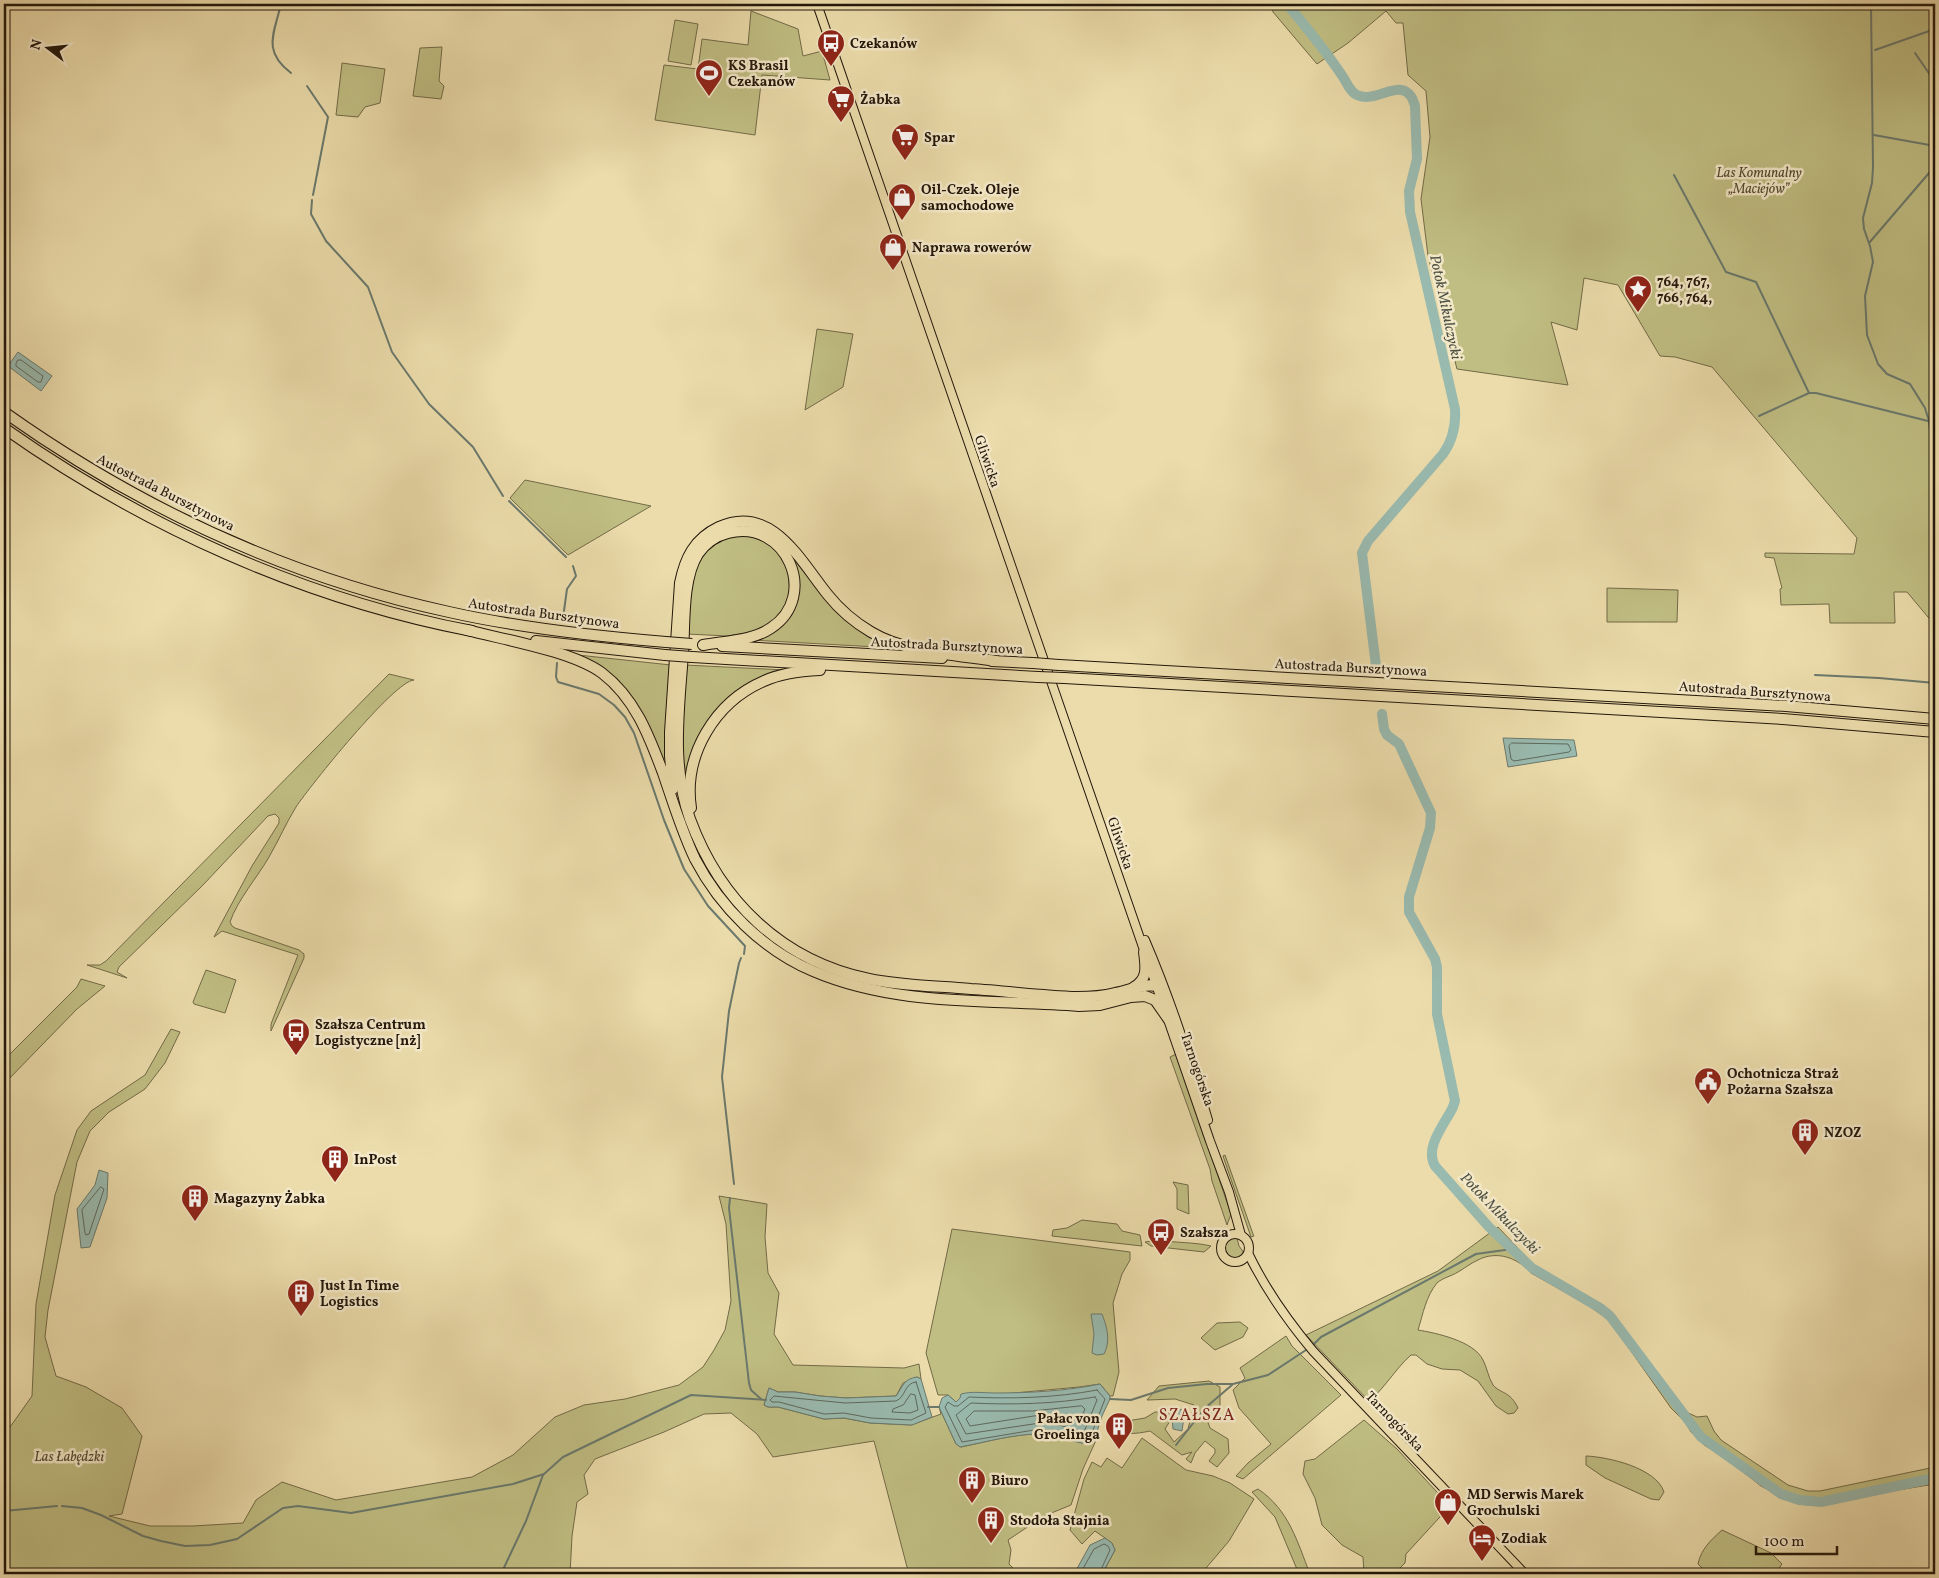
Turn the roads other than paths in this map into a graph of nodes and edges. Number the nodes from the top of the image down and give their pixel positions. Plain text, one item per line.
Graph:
1 (817, 4) edge
2 (4, 412) edge
3 (4, 428) edge
4 (467, 630) junction
5 (703, 645) junction
6 (996, 661) junction
7 (859, 667) junction
8 (1935, 719) edge
9 (1935, 732) edge
10 (689, 830) junction
11 (1136, 925) junction
12 (1144, 952) junction
13 (1160, 985) junction
14 (1131, 993) junction
15 (1168, 1020) junction
16 (1217, 1159) junction
17 (1232, 1208) junction
18 (1231, 1234) junction
19 (1241, 1235) junction
20 (1249, 1255) junction
21 (1241, 1261) junction
22 (1259, 1275) junction
23 (1525, 1574) edge

1 - 11 main road, Gliwicka
2 - 5 highway, Autostrada Bursztynowa, bridge
3 - 4 highway, Autostrada Bursztynowa
4 - 7 highway, Autostrada Bursztynowa, bridge
4 - 10 highway
5 - 6 highway, Autostrada Bursztynowa
5 - 10 highway
6 - 8 highway, Autostrada Bursztynowa, bridge
6 - 10 highway
7 - 9 highway, Autostrada Bursztynowa, bridge
7 - 10 highway
10 - 14 highway
11 - 12 main road, Gliwicka
11 - 13 main road, Gliwicka
12 - 13 main road, Gliwicka
12 - 14 highway
13 - 14 highway
13 - 15 main road, Tarnogórska
13 - 16 main road, Tarnogórska
14 - 15 highway
15 - 16 main road, Tarnogórska
16 - 17 main road, Tarnogórska
17 - 18 main road, Tarnogórska
17 - 19 main road, Tarnogórska
18 - 19 main road
18 - 21 main road
19 - 20 main road
20 - 21 main road
20 - 22 main road, Tarnogórska
21 - 22 main road, Tarnogórska
22 - 23 main road, Tarnogórska

